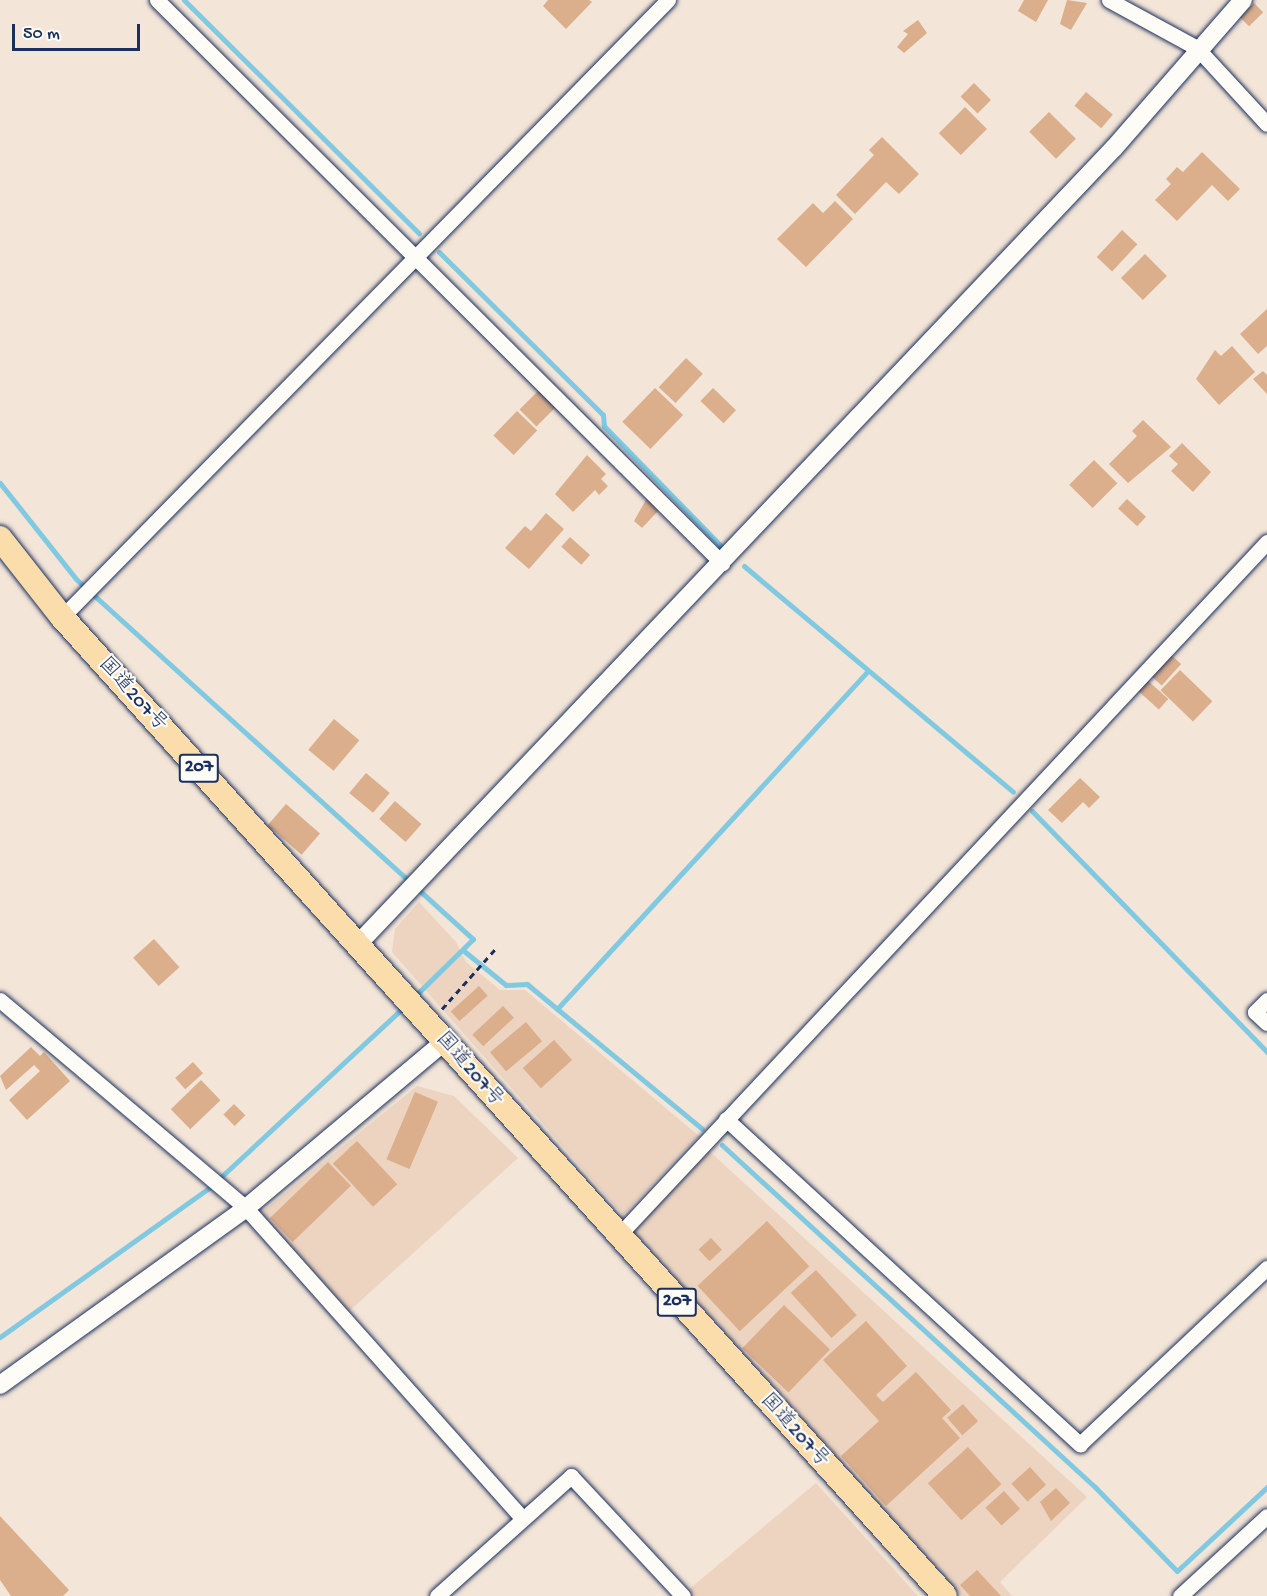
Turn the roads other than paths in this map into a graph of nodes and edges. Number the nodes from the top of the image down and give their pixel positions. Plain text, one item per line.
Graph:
1 (157, 0) edge
2 (668, 0) edge
3 (1108, 0) edge
4 (1243, 0) edge
5 (1197, 48) junction
6 (1267, 124) edge
7 (416, 255) junction
8 (0, 538) edge
9 (1267, 542) edge
10 (722, 563) junction
11 (62, 617) junction
12 (358, 944) junction
13 (0, 1000) edge
14 (1267, 1000) edge
15 (1267, 1023) edge
16 (436, 1033) junction
17 (726, 1119) junction
18 (246, 1208) junction
19 (617, 1237) junction
20 (1267, 1268) edge
21 (0, 1385) edge
22 (1267, 1516) edge
23 (522, 1518) junction
24 (437, 1596) edge
25 (683, 1596) edge
26 (945, 1596) edge
27 (1180, 1596) edge

1 - 7 street
2 - 7 street
3 - 5 street
4 - 5 street
5 - 6 street
5 - 10 street
7 - 10 street
7 - 11 street
8 - 11 highway, 国道207号 / 207
9 - 17 street
10 - 12 street
11 - 12 highway, 国道207号 / 207
12 - 16 highway, 国道207号 / 207
13 - 18 street
14 - 15 street
16 - 18 street
16 - 19 highway, 国道207号 / 207
17 - 19 street
17 - 20 street
18 - 21 street
18 - 23 street
19 - 26 highway, 国道207号 / 207
22 - 27 street
23 - 24 street
23 - 25 street

